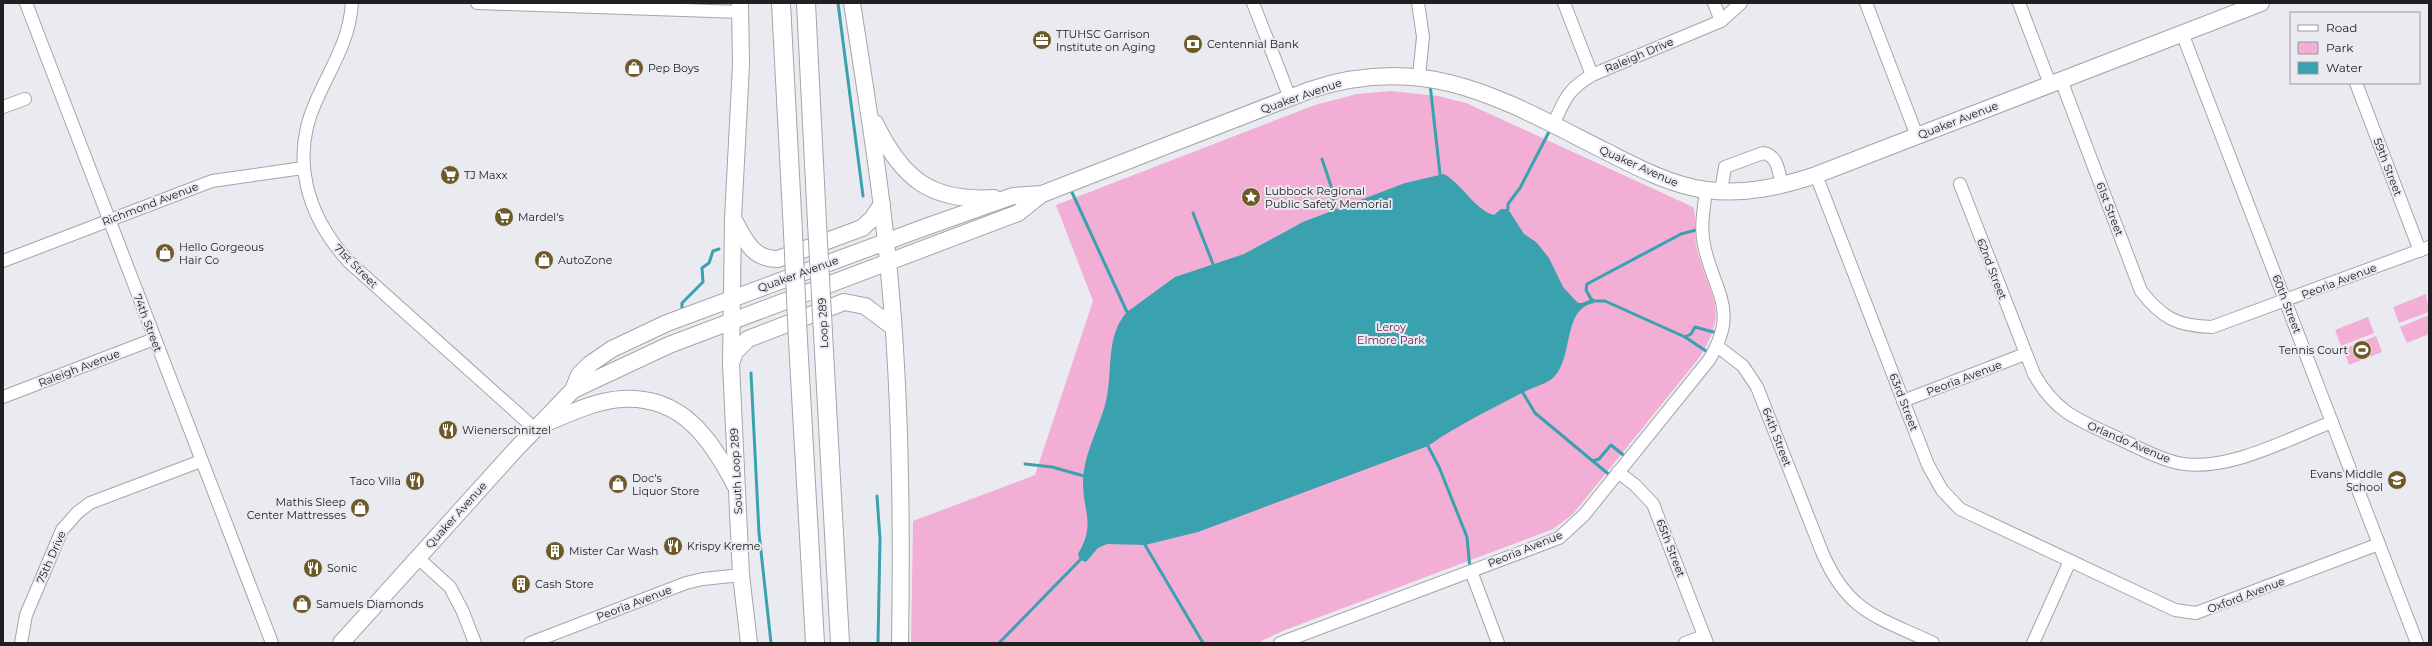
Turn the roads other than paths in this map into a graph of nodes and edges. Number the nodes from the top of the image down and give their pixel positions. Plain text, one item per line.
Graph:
1 (26, 3) edge
2 (352, 3) edge
3 (477, 3) edge
4 (782, 3) edge
5 (806, 3) edge
6 (852, 3) edge
7 (1253, 3) edge
8 (1418, 3) edge
9 (1564, 3) edge
10 (1714, 3) edge
11 (1741, 3) edge
12 (1866, 3) edge
13 (2019, 3) edge
14 (2261, 3) edge
15 (740, 8) edge
16 (1721, 21) junction
17 (2182, 34) junction
18 (1592, 75) junction
19 (1419, 76) junction
20 (2056, 82) junction
21 (2356, 84) edge
22 (1290, 98) junction
23 (25, 99) dead end
24 (3, 107) edge
25 (868, 109) junction
26 (1553, 125) junction
27 (1917, 136) junction
28 (303, 168) junction
29 (1816, 175) junction
30 (1960, 184) dead end
31 (1782, 186) junction
32 (1713, 190) junction
33 (1042, 194) junction
34 (1013, 196) junction
35 (882, 204) junction
36 (733, 219) junction
37 (109, 220) junction
38 (886, 242) junction
39 (2425, 249) edge
40 (3, 261) edge
41 (888, 262) junction
42 (732, 299) junction
43 (2286, 302) junction
44 (732, 321) junction
45 (2179, 323) joint
46 (893, 327) junction
47 (154, 339) junction
48 (1717, 346) junction
49 (2025, 354) junction
50 (731, 364) junction
51 (573, 390) junction
52 (3, 397) edge
53 (1903, 401) junction
54 (2332, 422) junction
55 (534, 428) junction
56 (201, 460) junction
57 (1618, 472) junction
58 (737, 488) junction
59 (2379, 544) junction
60 (418, 558) junction
61 (2070, 561) junction
62 (1471, 571) junction
63 (741, 575) junction
64 (1706, 639) edge
65 (21, 643) edge
66 (272, 643) edge
67 (341, 643) edge
68 (475, 643) edge
69 (530, 643) edge
70 (749, 643) edge
71 (815, 643) edge
72 (840, 643) edge
73 (900, 643) edge
74 (1280, 643) edge
75 (1498, 643) edge
76 (1685, 643) edge
77 (1934, 643) edge
78 (2033, 643) edge
79 (2417, 643) edge

1 - 37 street, 74th Street
2 - 28 street, 71st Street
3 - 15 street
4 - 71 highway, bridge
5 - 72 highway, Loop 289, bridge
6 - 25 main road
7 - 22 street
8 - 19 street
9 - 18 street
10 - 16 street
11 - 16 street, Raleigh Drive
12 - 27 street
13 - 20 street, 61st Street
14 - 17 main road, Quaker Avenue
15 - 36 main road, South Loop 289
16 - 18 street, Raleigh Drive
17 - 20 main road, Quaker Avenue
17 - 43 street, 60th Street
18 - 26 street, Raleigh Drive
19 - 22 main road, Quaker Avenue
19 - 26 main road, Quaker Avenue
20 - 27 main road, Quaker Avenue
20 - 45 street, 61st Street
21 - 39 street, 59th Street
22 - 33 main road, Quaker Avenue
23 - 24 street
25 - 34 main road
25 - 35 main road
26 - 32 main road, Quaker Avenue
27 - 29 main road, Quaker Avenue
28 - 37 street, Richmond Avenue
28 - 55 street, 71st Street
29 - 31 main road, Quaker Avenue
29 - 53 street, 63rd Street
30 - 49 street, 62nd Street
31 - 32 main road, Quaker Avenue
31 - 32 street
32 - 48 street
33 - 34 main road, Quaker Avenue
33 - 41 main road, Quaker Avenue
34 - 38 main road, Quaker Avenue
35 - 36 main road
35 - 38 main road
36 - 42 main road, South Loop 289
37 - 40 street, Richmond Avenue
37 - 47 street, 74th Street
38 - 41 main road
38 - 42 main road, Quaker Avenue
39 - 43 street, Peoria Avenue
41 - 44 main road, Quaker Avenue
41 - 46 main road
42 - 44 main road, South Loop 289
42 - 51 main road, Quaker Avenue
43 - 45 street, Peoria Avenue
43 - 54 street, 60th Street
44 - 50 main road, South Loop 289
44 - 51 main road, Quaker Avenue
46 - 50 main road
46 - 73 main road
47 - 52 street, Raleigh Avenue
47 - 56 street, 74th Street
48 - 57 street, Peoria Avenue
48 - 77 street, 64th Street
49 - 53 street, Peoria Avenue
49 - 54 street, Orlando Avenue
50 - 58 main road, South Loop 289
51 - 55 main road, Quaker Avenue
53 - 61 street, 63rd Street
54 - 59 street, 60th Street
55 - 58 main road
55 - 60 main road, Quaker Avenue
56 - 65 street, 75th Drive
56 - 66 street, 74th Street
57 - 62 street, Peoria Avenue
57 - 64 street, 65th Street
58 - 63 main road, South Loop 289
59 - 61 street, Oxford Avenue
59 - 79 street, 60th Street
60 - 67 main road, Quaker Avenue
60 - 68 street
61 - 78 street
62 - 74 street, Peoria Avenue
62 - 75 street
63 - 69 street, Peoria Avenue
63 - 70 main road, South Loop 289
64 - 76 street

